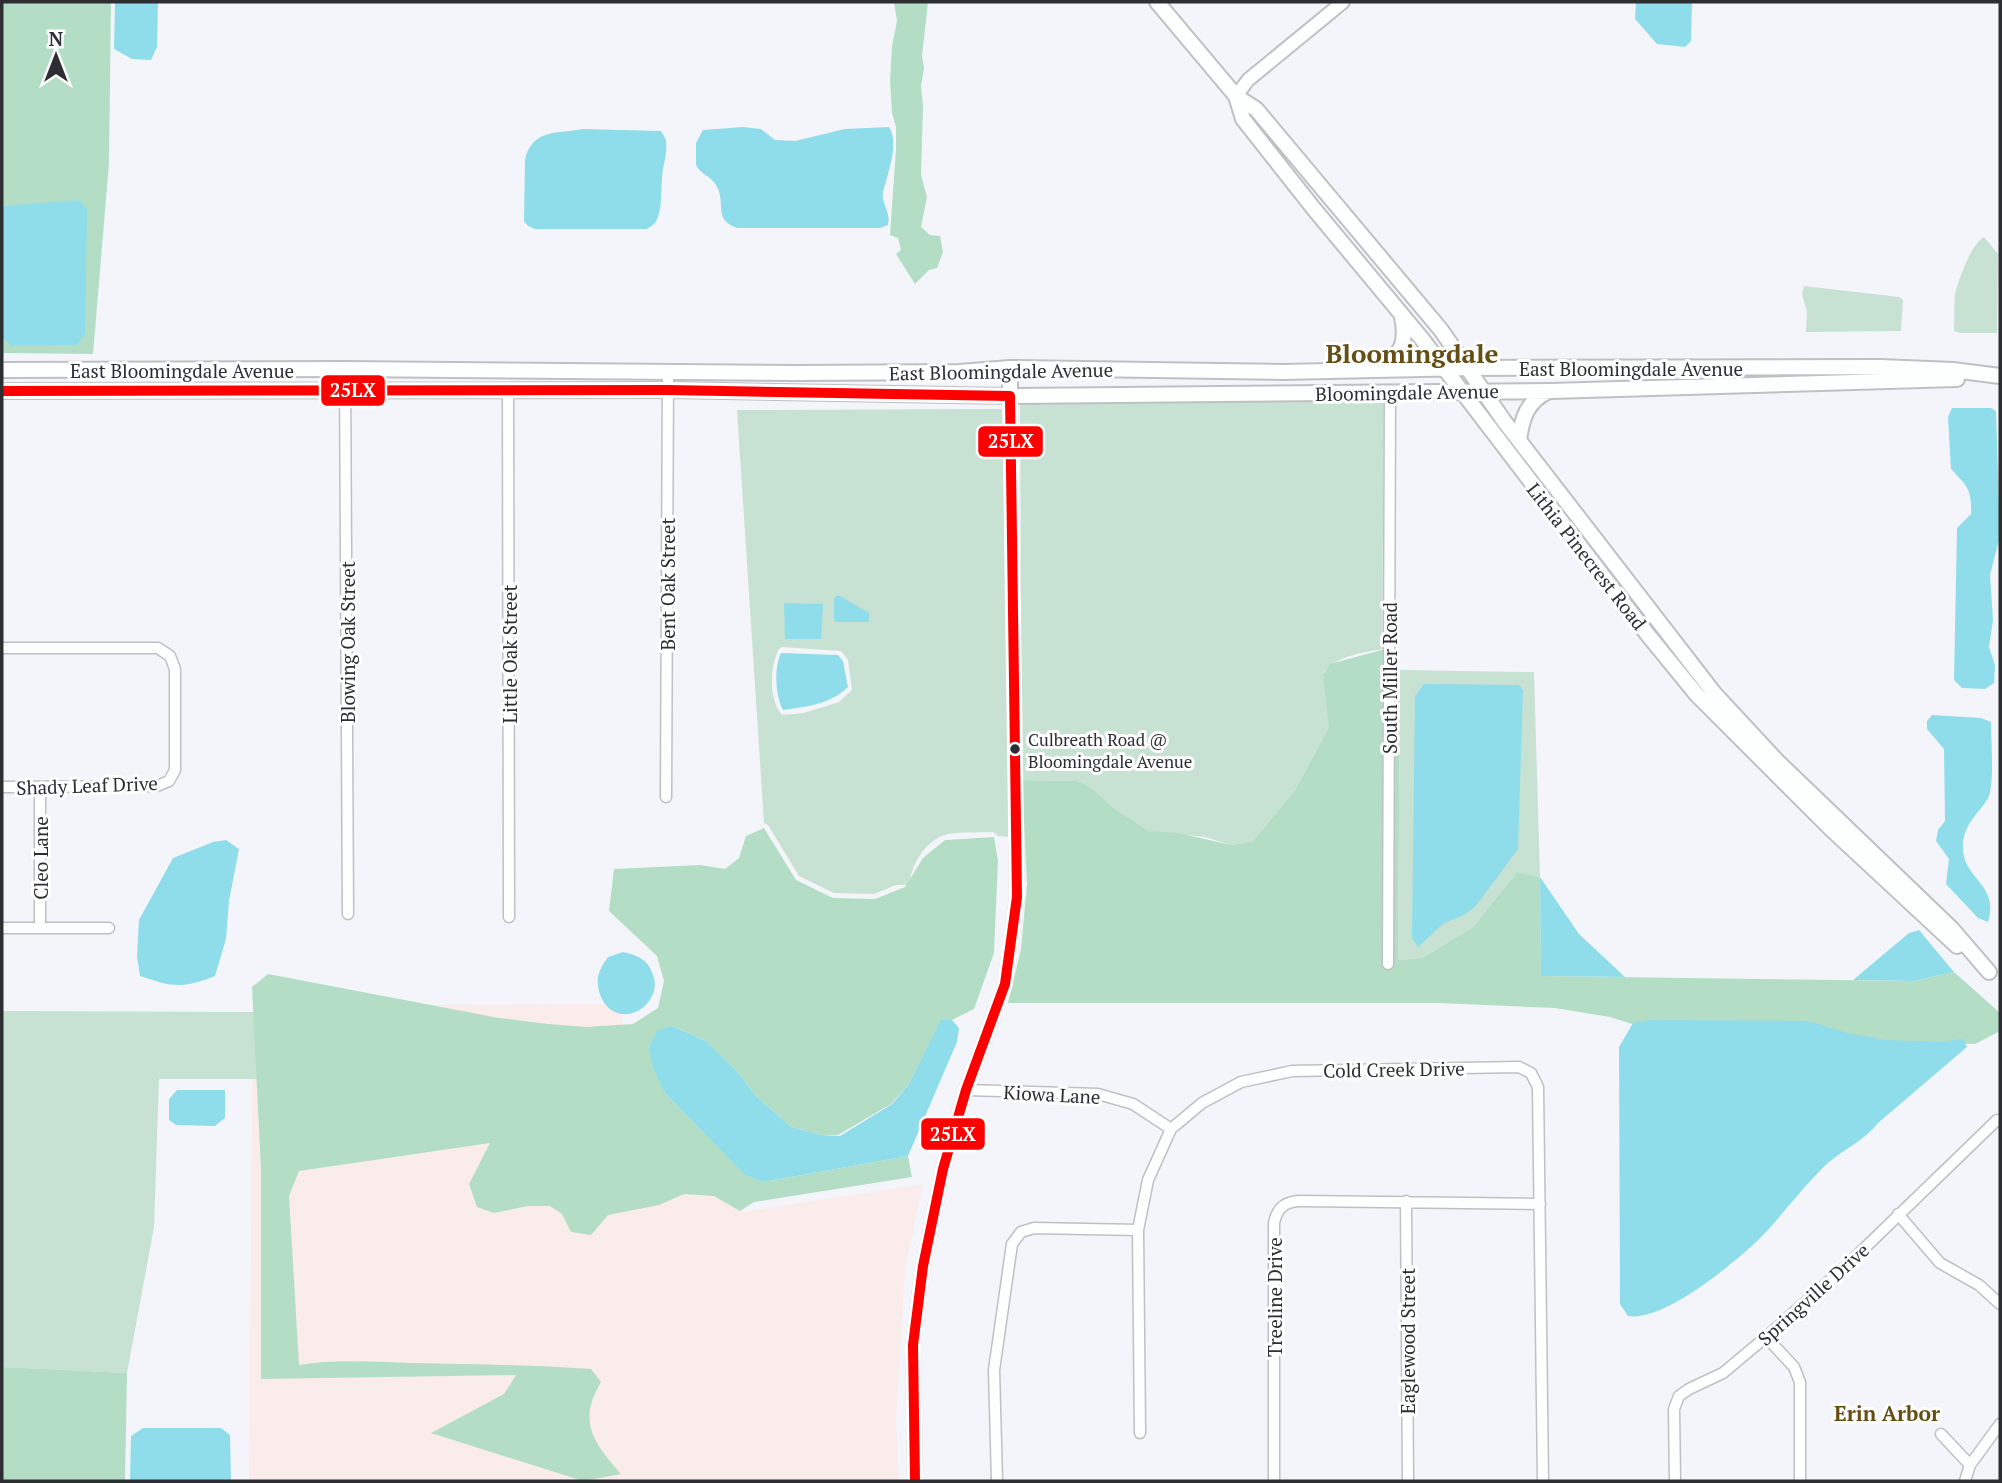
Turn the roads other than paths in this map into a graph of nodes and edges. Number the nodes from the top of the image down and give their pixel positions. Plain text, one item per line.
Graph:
1 (1157, 2) edge
2 (1343, 2) edge
3 (1236, 96) junction
4 (1402, 316) junction
5 (1010, 368) junction
6 (1468, 368) junction
7 (345, 369) junction
8 (1444, 369) junction
9 (2, 370) edge
10 (1376, 370) junction
11 (668, 372) junction
12 (2000, 376) edge
13 (668, 390) junction
14 (2, 391) edge
15 (345, 391) junction
16 (508, 391) junction
17 (1461, 391) junction
18 (1483, 391) junction
19 (1551, 391) junction
20 (1390, 392) junction
21 (1010, 396) junction
22 (1519, 440) junction
23 (2, 648) edge
24 (2, 787) edge
25 (40, 788) junction
26 (666, 797) dead end
27 (348, 914) dead end
28 (509, 917) dead end
29 (2, 928) edge
30 (40, 928) junction
31 (109, 928) dead end
32 (1388, 964) dead end
33 (1995, 977) edge
34 (966, 1090) junction
35 (2000, 1121) edge
36 (1171, 1129) junction
37 (1406, 1201) junction
38 (1540, 1204) junction
39 (1898, 1214) junction
40 (1138, 1230) junction
41 (2000, 1304) edge
42 (1766, 1337) junction
43 (2000, 1424) edge
44 (1140, 1433) dead end
45 (1941, 1434) dead end
46 (1970, 1465) junction
47 (915, 1481) edge
48 (997, 1481) edge
49 (1274, 1481) edge
50 (1408, 1481) edge
51 (1543, 1481) edge
52 (1675, 1481) edge
53 (1800, 1481) edge
54 (1965, 1481) edge

1 - 3 main road, Lithia Pinecrest Road
2 - 3 street
3 - 4 main road, Lithia Pinecrest Road
3 - 6 main road, Lithia Pinecrest Road
4 - 8 main road, Lithia Pinecrest Road
4 - 10 main road
5 - 10 main road, East Bloomingdale Avenue
5 - 11 main road, East Bloomingdale Avenue
5 - 21 main road
6 - 8 main road, East Bloomingdale Avenue
6 - 12 main road, East Bloomingdale Avenue
6 - 18 main road, Lithia Pinecrest Road
7 - 9 main road, East Bloomingdale Avenue
7 - 11 main road, East Bloomingdale Avenue
7 - 15 street, Blowing Oak Street
8 - 10 main road, East Bloomingdale Avenue
8 - 17 main road, Lithia Pinecrest Road
11 - 13 street, Bent Oak Street
12 - 19 main road, Bloomingdale Avenue
13 - 16 main road, East Bloomingdale Avenue
13 - 21 main road, East Bloomingdale Avenue
13 - 26 street, Bent Oak Street
14 - 15 main road, East Bloomingdale Avenue
15 - 16 main road, East Bloomingdale Avenue
15 - 27 street, Blowing Oak Street
16 - 28 street, Little Oak Street
17 - 18 main road, Bloomingdale Avenue
17 - 20 main road, Bloomingdale Avenue
17 - 33 main road, Lithia Pinecrest Road
18 - 19 main road, Bloomingdale Avenue
18 - 22 main road, Lithia Pinecrest Road
19 - 22 main road
20 - 21 main road, Bloomingdale Avenue
20 - 32 street, South Miller Road
21 - 34 street
22 - 33 main road, Lithia Pinecrest Road
23 - 25 street, Shady Leaf Drive
24 - 25 street, Shady Leaf Drive
25 - 30 street, Cleo Lane
29 - 30 street
30 - 31 street
34 - 36 street, Kiowa Lane
34 - 47 street
35 - 39 street, Springville Drive
36 - 38 street, Cold Creek Drive
36 - 40 street, Cold Creek Drive
37 - 38 street, Treeline Drive
37 - 49 street, Treeline Drive
37 - 50 street, Eaglewood Street
38 - 51 street, Cold Creek Drive
39 - 41 street
39 - 42 street, Springville Drive
40 - 44 street, Cold Creek Drive
40 - 48 street
42 - 52 street, Springville Drive
42 - 53 street
43 - 46 street
45 - 46 street
46 - 54 street

